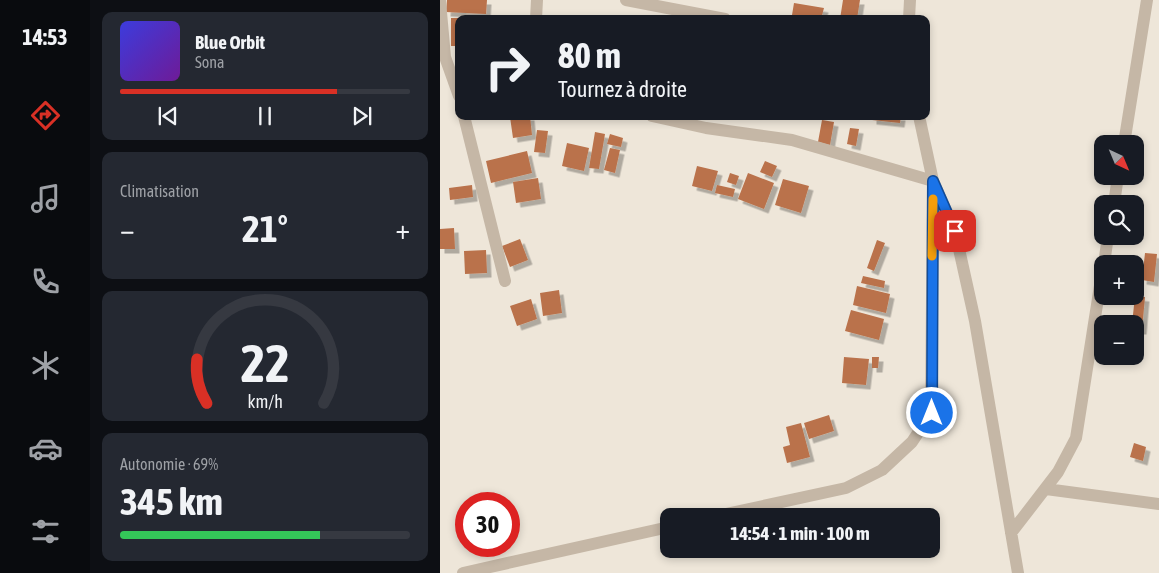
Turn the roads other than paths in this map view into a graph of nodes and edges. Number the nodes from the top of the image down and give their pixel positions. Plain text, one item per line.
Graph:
1 (537, 0) edge
2 (626, 0) edge
3 (910, 0) edge
4 (1147, 0) edge
5 (440, 1) edge
6 (536, 15) edge
7 (704, 15) edge
8 (909, 15) edge
9 (443, 56) edge
10 (455, 86) edge
11 (465, 120) edge
12 (670, 120) edge
13 (920, 120) edge
14 (1125, 135) edge
15 (933, 181) junction
16 (505, 281) dead end
17 (1097, 305) edge
18 (1046, 489) junction
19 (1159, 504) edge
20 (754, 508) edge
21 (660, 529) edge
22 (1011, 533) junction
23 (463, 573) edge
24 (1018, 573) edge

1 - 6 street
2 - 7 street
3 - 8 street
4 - 14 street
5 - 9 street
9 - 10 street
11 - 16 street
12 - 15 street
13 - 15 street
15 - 20 street
15 - 22 street
17 - 18 street
18 - 19 street
18 - 22 street
21 - 23 street
22 - 24 street

